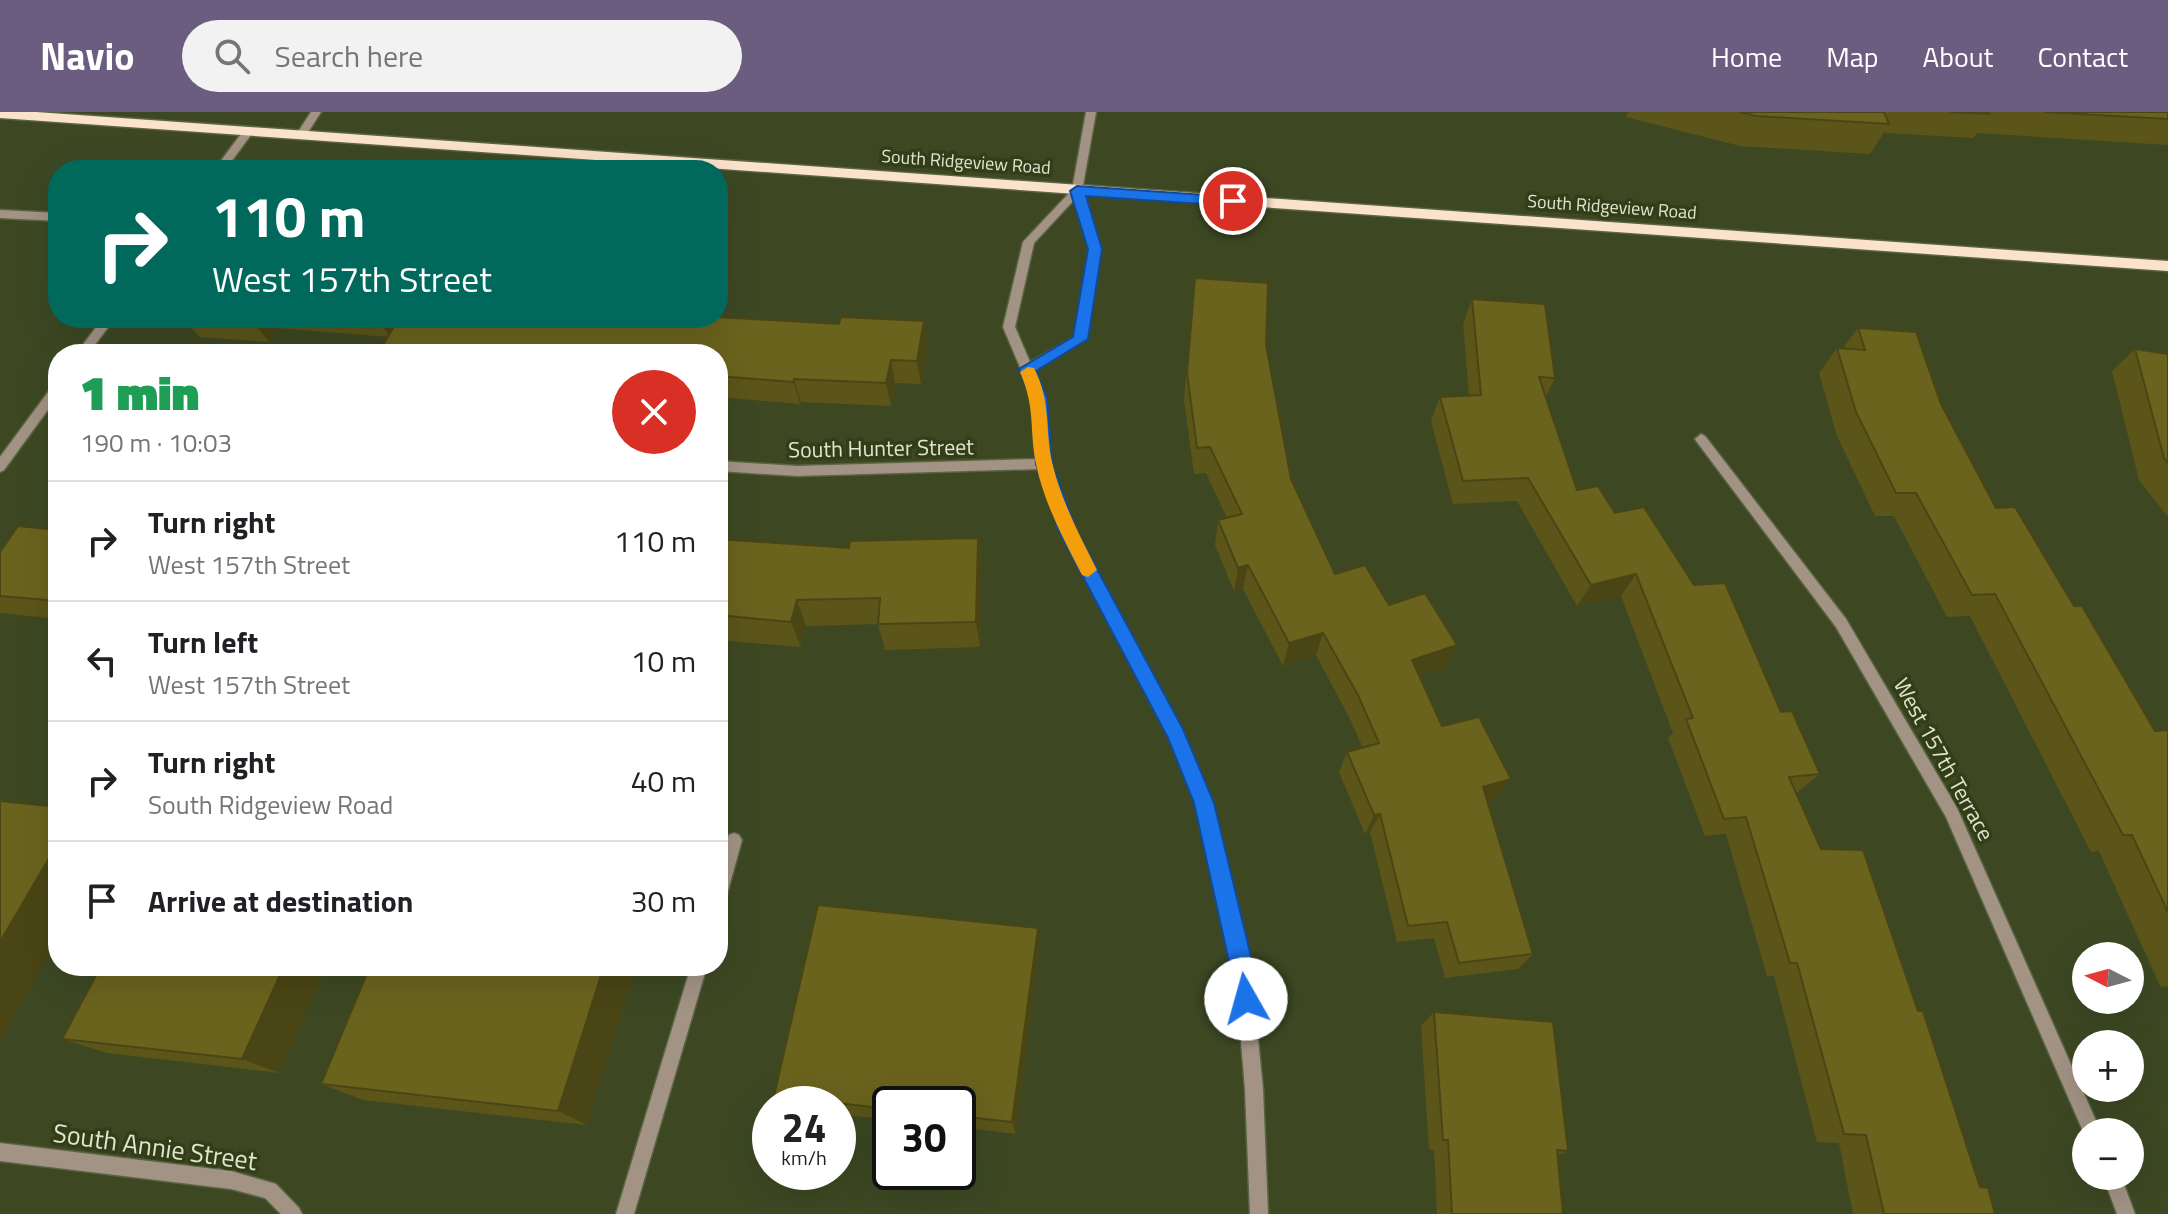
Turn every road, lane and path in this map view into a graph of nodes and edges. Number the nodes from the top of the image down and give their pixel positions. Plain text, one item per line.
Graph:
1 (316, 112) edge
2 (1091, 112) edge
3 (0, 114) edge
4 (248, 132) junction
5 (301, 135) junction
6 (227, 160) edge
7 (647, 160) edge
8 (728, 166) edge
9 (1077, 191) junction
10 (0, 214) edge
11 (48, 216) edge
12 (2168, 266) edge
13 (1027, 369) junction
14 (48, 401) edge
15 (1701, 439) dead end
16 (1044, 464) junction
17 (0, 467) edge
18 (728, 467) edge
19 (734, 840) dead end
20 (728, 862) edge
21 (696, 976) edge
22 (2086, 1118) edge
23 (0, 1152) edge
24 (2117, 1190) edge
25 (293, 1214) edge
26 (625, 1214) edge
27 (1259, 1214) edge
28 (2126, 1214) edge

1 - 5 street
2 - 9 street
3 - 4 main road, South Ridgeview Road
4 - 5 main road, South Ridgeview Road
4 - 6 street
5 - 7 main road, South Ridgeview Road
8 - 9 main road, South Ridgeview Road
9 - 12 main road, South Ridgeview Road
9 - 13 street
9 - 13 street
10 - 11 street
13 - 16 street
14 - 17 street
15 - 22 street, West 157th Terrace
16 - 18 street, South Hunter Street
16 - 27 street
19 - 20 street
21 - 26 street
23 - 25 street, South Annie Street
24 - 28 street

